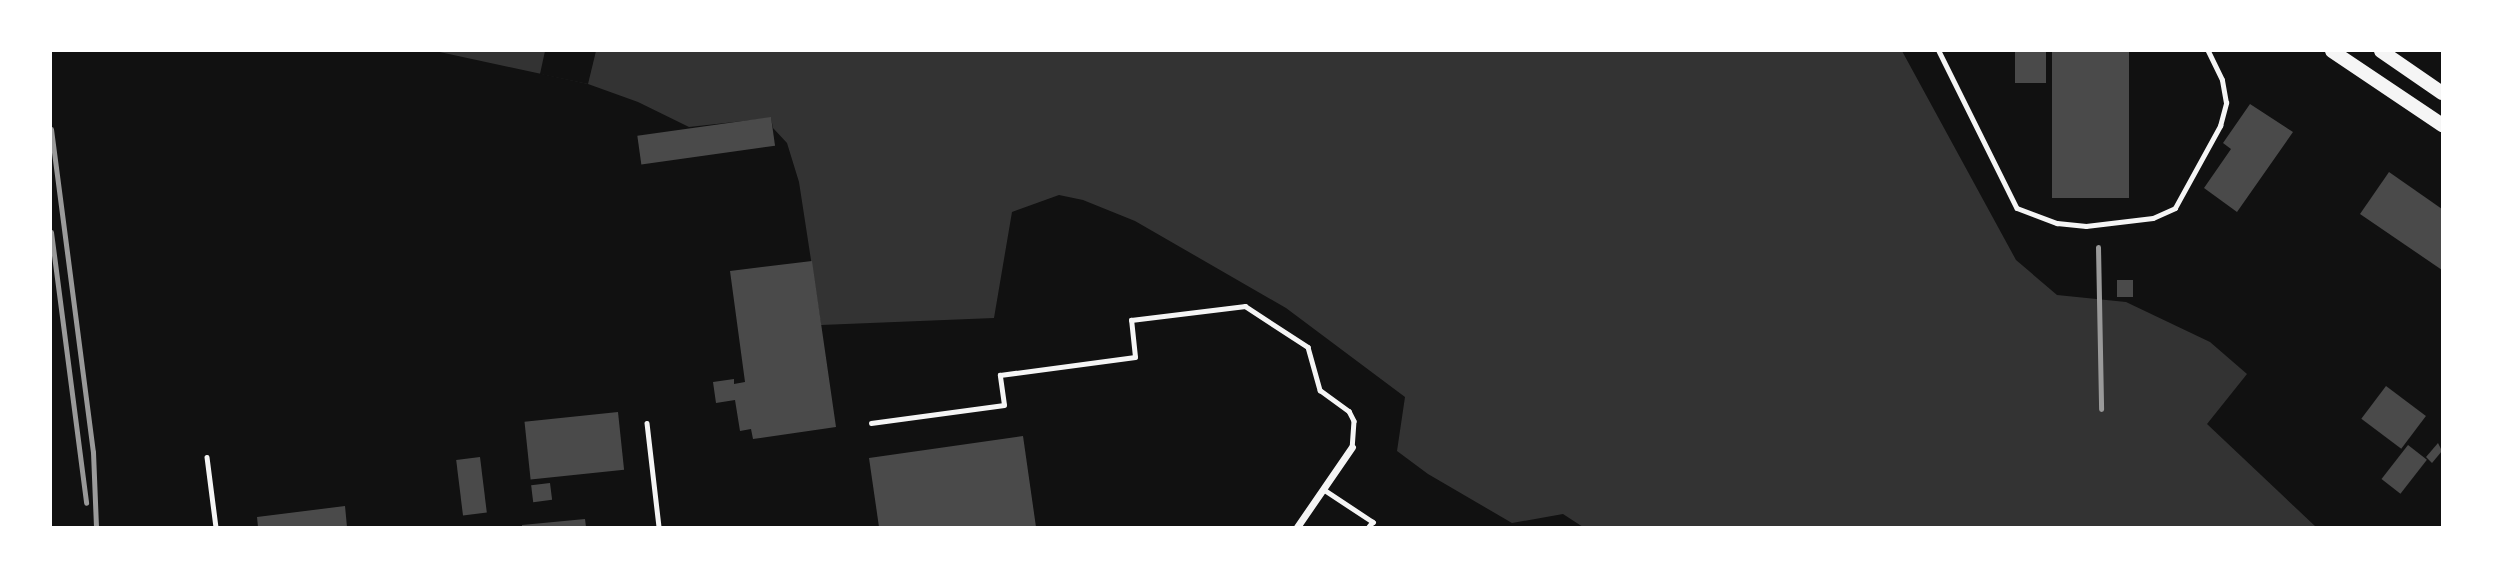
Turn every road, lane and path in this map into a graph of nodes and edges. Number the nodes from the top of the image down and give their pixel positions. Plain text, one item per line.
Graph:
1 (1939, 51) edge
2 (2208, 51) edge
3 (2332, 51) edge
4 (2381, 51) edge
5 (2442, 93) edge
6 (2442, 125) edge
7 (647, 423) dead end
8 (871, 423) dead end
9 (1352, 447) joint
10 (207, 457) dead end
11 (1323, 489) junction
12 (216, 527) edge
13 (659, 527) edge
14 (1297, 527) edge
15 (1369, 527) edge

1 - 2 lane
3 - 6 main road
4 - 5 main road
7 - 13 lane
8 - 9 lane
9 - 11 street
10 - 12 lane
11 - 14 street
11 - 15 lane

